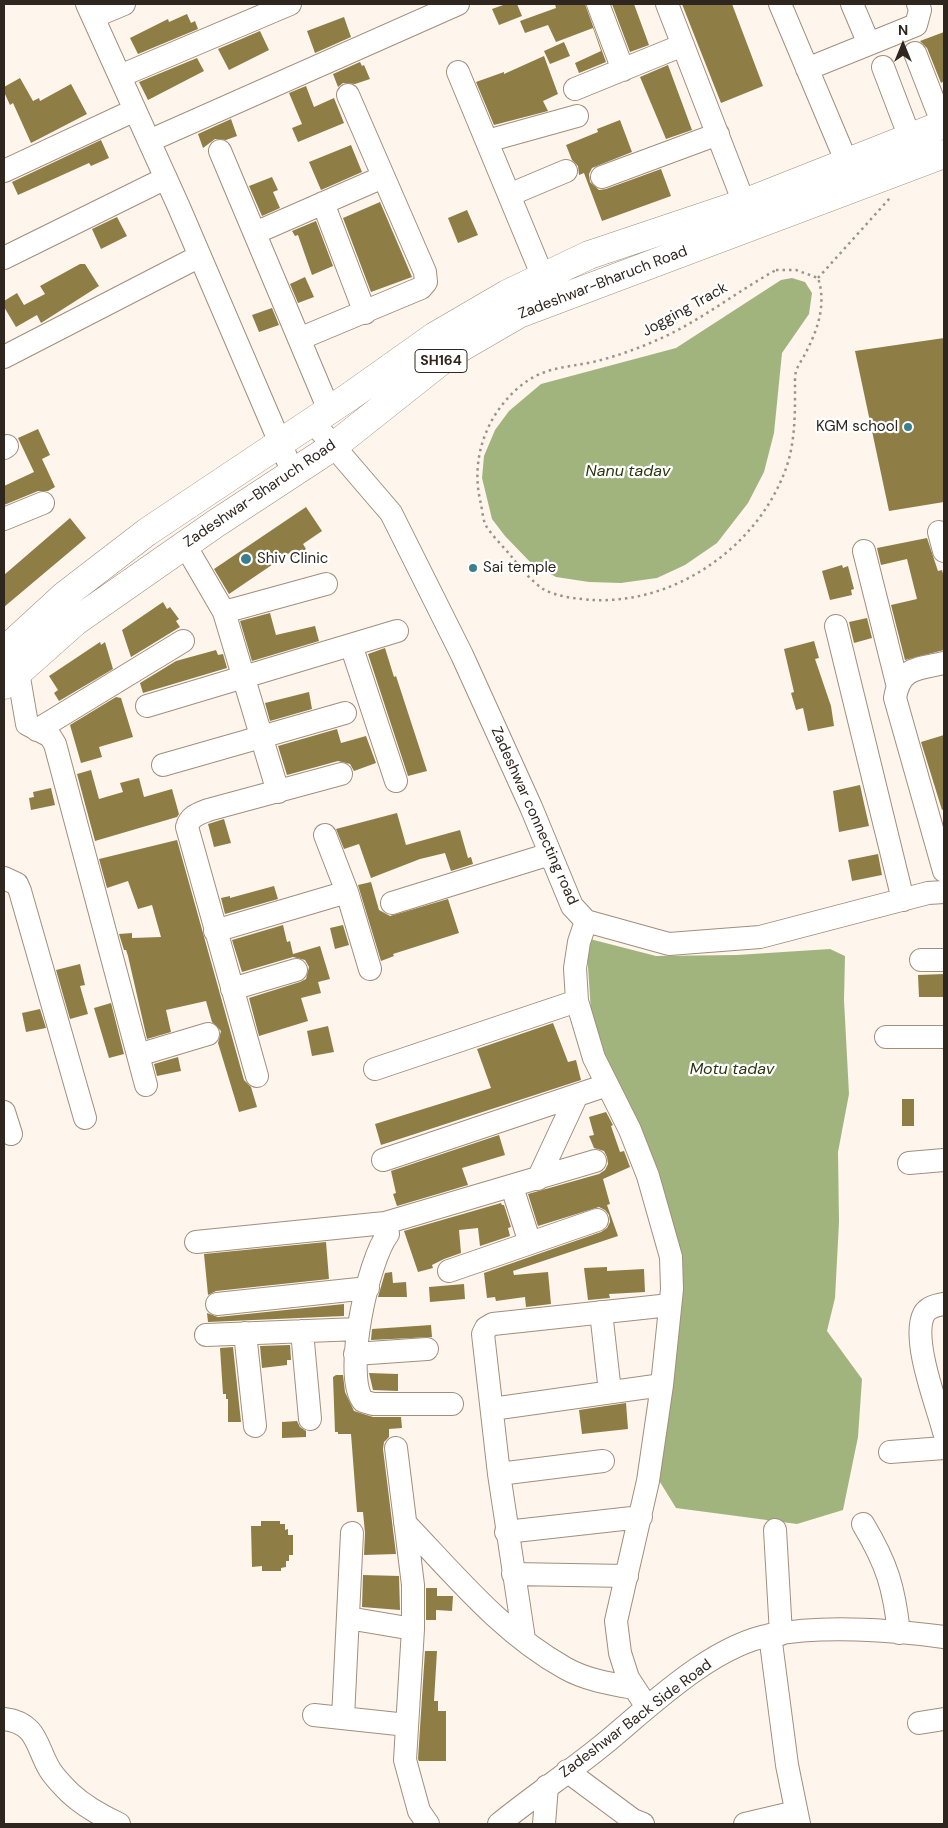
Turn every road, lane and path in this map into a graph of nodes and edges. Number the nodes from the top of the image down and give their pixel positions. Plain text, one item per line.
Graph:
1 (124, 4) edge
2 (290, 4) edge
3 (458, 4) edge
4 (598, 4) edge
5 (667, 4) edge
6 (780, 4) edge
7 (852, 4) edge
8 (918, 4) edge
9 (90, 10) edge
10 (869, 44) junction
11 (683, 45) junction
12 (915, 53) dead end
13 (883, 67) dead end
14 (807, 68) junction
15 (623, 70) junction
16 (458, 72) dead end
17 (120, 76) junction
18 (575, 89) dead end
19 (348, 95) dead end
20 (135, 110) junction
21 (577, 116) dead end
22 (944, 125) edge
23 (718, 134) junction
24 (910, 138) junction
25 (149, 141) junction
26 (487, 142) junction
27 (220, 151) dead end
28 (944, 154) edge
29 (847, 163) junction
30 (4, 171) edge
31 (566, 171) dead end
32 (602, 177) dead end
33 (166, 178) junction
34 (383, 178) junction
35 (509, 195) junction
36 (890, 198) dead end
37 (323, 203) junction
38 (744, 203) junction
39 (254, 232) junction
40 (200, 256) junction
41 (4, 258) edge
42 (543, 277) junction
43 (818, 278) junction
44 (365, 313) junction
45 (299, 339) junction
46 (4, 357) edge
47 (321, 415) junction
48 (280, 443) junction
49 (334, 446) junction
50 (293, 473) junction
51 (43, 503) dead end
52 (4, 519) edge
53 (185, 544) junction
54 (864, 551) dead end
55 (326, 584) dead end
56 (224, 612) junction
57 (836, 626) dead end
58 (397, 631) dead end
59 (183, 642) dead end
60 (350, 645) junction
61 (944, 663) edge
62 (8, 669) edge
63 (245, 679) junction
64 (898, 683) junction
65 (148, 706) dead end
66 (345, 713) dead end
67 (37, 730) junction
68 (263, 736) junction
69 (162, 765) dead end
70 (342, 774) dead end
71 (396, 781) dead end
72 (278, 792) junction
73 (325, 835) dead end
74 (550, 854) junction
75 (944, 871) edge
76 (4, 878) edge
77 (347, 892) junction
78 (944, 892) edge
79 (903, 900) junction
80 (392, 903) dead end
81 (586, 921) junction
82 (215, 931) junction
83 (921, 960) dead end
84 (944, 960) edge
85 (370, 969) dead end
86 (296, 970) dead end
87 (232, 990) junction
88 (577, 1001) junction
89 (208, 1034) dead end
90 (886, 1037) dead end
91 (944, 1037) edge
92 (138, 1055) junction
93 (375, 1069) dead end
94 (257, 1076) dead end
95 (146, 1085) dead end
96 (607, 1086) junction
97 (577, 1095) junction
98 (4, 1112) edge
99 (85, 1118) dead end
100 (11, 1134) dead end
101 (383, 1160) dead end
102 (944, 1160) edge
103 (595, 1161) dead end
104 (909, 1163) dead end
105 (538, 1180) junction
106 (512, 1187) junction
107 (597, 1220) dead end
108 (386, 1223) junction
109 (196, 1242) dead end
110 (530, 1243) junction
111 (449, 1271) dead end
112 (368, 1288) junction
113 (217, 1304) dead end
114 (944, 1304) edge
115 (670, 1305) junction
116 (601, 1312) junction
117 (358, 1329) junction
118 (302, 1331) junction
119 (245, 1334) junction
120 (206, 1335) dead end
121 (428, 1349) dead end
122 (355, 1354) junction
123 (662, 1385) junction
124 (610, 1392) junction
125 (452, 1404) dead end
126 (492, 1409) junction
127 (310, 1419) dead end
128 (255, 1426) dead end
129 (944, 1432) edge
130 (396, 1448) dead end
131 (944, 1448) edge
132 (890, 1452) dead end
133 (603, 1462) dead end
134 (499, 1474) junction
135 (641, 1517) junction
136 (405, 1523) junction
137 (863, 1524) dead end
138 (775, 1530) dead end
139 (506, 1532) junction
140 (352, 1533) dead end
141 (513, 1574) junction
142 (627, 1576) junction
143 (348, 1618) junction
144 (413, 1629) junction
145 (899, 1633) junction
146 (776, 1634) junction
147 (944, 1637) edge
148 (524, 1639) junction
149 (634, 1688) junction
150 (647, 1707) junction
151 (314, 1715) dead end
152 (343, 1718) junction
153 (4, 1719) edge
154 (944, 1719) edge
155 (919, 1723) dead end
156 (407, 1725) junction
157 (567, 1771) junction
158 (542, 1790) junction
159 (798, 1818) edge
160 (120, 1824) edge
161 (428, 1824) edge
162 (499, 1824) edge
163 (544, 1824) edge
164 (643, 1824) edge
165 (745, 1824) edge

1 - 9 street
2 - 17 street
3 - 25 street
4 - 15 street
5 - 11 street
6 - 14 street
7 - 10 street
8 - 10 street
9 - 17 street
10 - 14 street
11 - 15 street
11 - 23 street
12 - 22 street
13 - 24 street
14 - 29 street
15 - 18 street
16 - 26 street
17 - 20 street
19 - 34 street
20 - 25 street
20 - 30 street
21 - 26 street
22 - 24 main road, Zadeshwar-Bharuch Road / SH164
23 - 32 street
23 - 38 street
24 - 29 main road, Zadeshwar-Bharuch Road / SH164
25 - 33 street
26 - 35 street
27 - 39 street, Zadeshwar connecting road
28 - 49 main road, Zadeshwar-Bharuch Road / SH164
29 - 38 main road, Zadeshwar-Bharuch Road / SH164
31 - 35 street
33 - 40 street
33 - 41 street
34 - 37 street
34 - 44 street
35 - 42 street
36 - 43 path
37 - 39 street
37 - 44 street
38 - 42 main road, Zadeshwar-Bharuch Road / SH164
39 - 45 street, Zadeshwar connecting road
40 - 46 street
40 - 48 street
42 - 47 main road, Zadeshwar-Bharuch Road / SH164
43 - 43 path, Jogging Track
44 - 45 street
45 - 47 street, Zadeshwar connecting road
47 - 48 main road, Zadeshwar-Bharuch Road / SH164
47 - 49 street, Zadeshwar connecting road
48 - 50 street
48 - 62 main road, Zadeshwar-Bharuch Road / SH164
49 - 50 main road, Zadeshwar-Bharuch Road / SH164
49 - 74 street, Zadeshwar connecting road
50 - 53 main road, Zadeshwar-Bharuch Road / SH164
51 - 52 street
53 - 56 street
53 - 62 main road, Zadeshwar-Bharuch Road / SH164
54 - 64 street
55 - 56 street
56 - 63 street
57 - 79 street
58 - 60 street
59 - 67 street
60 - 63 street
60 - 71 street
61 - 64 street
62 - 67 street
63 - 65 street
63 - 68 street
64 - 75 street
66 - 68 street
67 - 92 street
68 - 69 street
68 - 72 street
70 - 72 street
72 - 82 street
73 - 77 street
74 - 80 street
74 - 81 street, Zadeshwar connecting road
76 - 99 street
77 - 82 street
77 - 85 street
78 - 79 street, Zadeshwar connecting road
79 - 81 street, Zadeshwar connecting road
81 - 88 street
82 - 87 street
83 - 84 street
86 - 87 street
87 - 94 street
88 - 93 street
88 - 96 street
89 - 92 street
90 - 91 street
92 - 95 street
96 - 97 street
96 - 115 street
97 - 101 street
97 - 105 street
98 - 100 street
102 - 104 street
103 - 105 street
105 - 106 street
106 - 108 street
106 - 110 street
107 - 110 street
108 - 109 street
108 - 112 street
110 - 111 street
112 - 113 street
112 - 117 street
114 - 129 street
115 - 116 street
115 - 123 street
116 - 124 street
116 - 126 street
117 - 118 street
117 - 122 street
118 - 119 street
118 - 127 street
119 - 120 street
119 - 128 street
121 - 122 street
122 - 125 street
123 - 124 street
123 - 135 street
124 - 126 street
126 - 134 street
130 - 136 street
131 - 132 street
133 - 134 street
134 - 139 street
135 - 139 street
135 - 142 street
136 - 144 street
136 - 148 street
137 - 145 street
138 - 146 street
139 - 141 street
140 - 143 street
141 - 142 street
141 - 148 street
142 - 149 street
143 - 144 street
143 - 152 street
144 - 156 street
145 - 146 street, Zadeshwar Back Side Road
145 - 147 street, Zadeshwar Back Side Road
146 - 150 street, Zadeshwar Back Side Road
146 - 159 street
148 - 149 street
149 - 150 street
150 - 157 street, Zadeshwar Back Side Road
151 - 152 street
152 - 156 street
153 - 160 street
154 - 155 street
156 - 161 street
157 - 158 street, Zadeshwar Back Side Road
157 - 164 street
158 - 162 street, Zadeshwar Back Side Road
158 - 163 street
159 - 165 street

